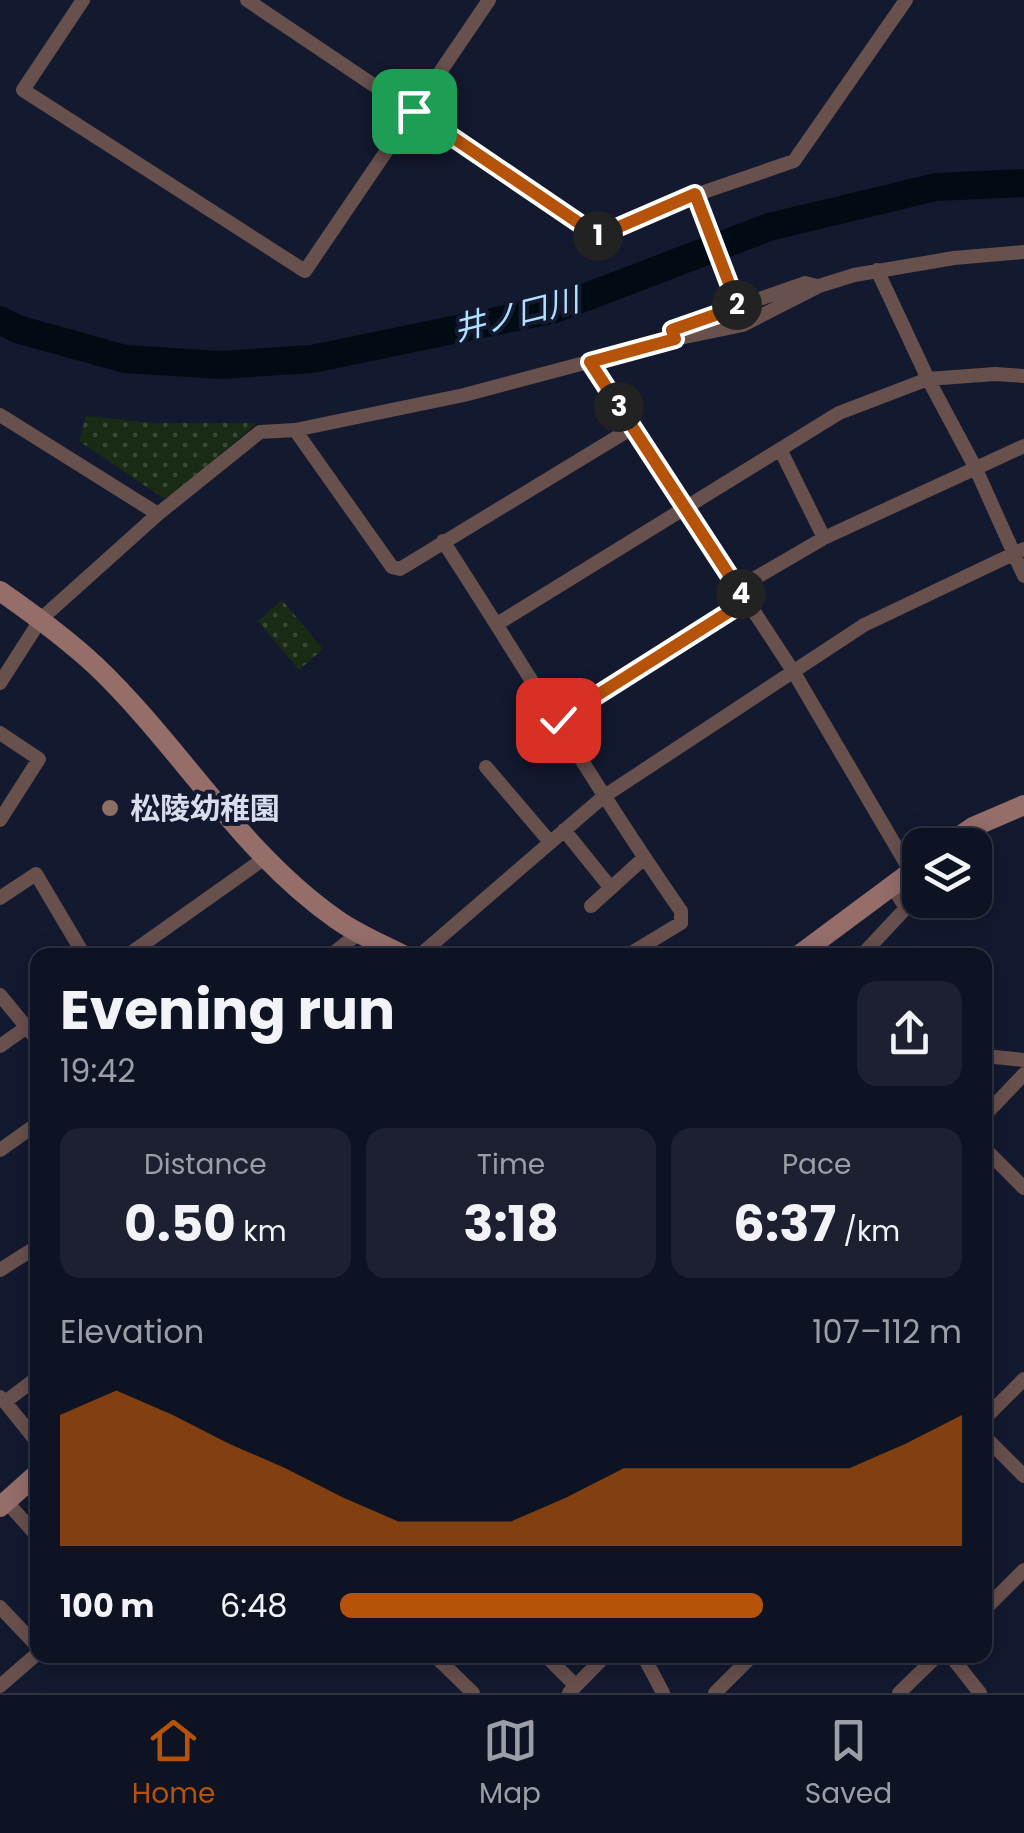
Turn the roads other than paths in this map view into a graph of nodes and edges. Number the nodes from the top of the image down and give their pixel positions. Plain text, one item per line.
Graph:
1 (83, 0) edge
2 (246, 0) edge
3 (489, 0) edge
4 (906, 0) edge
5 (414, 111) junction
6 (698, 201) junction
7 (1024, 252) edge
8 (877, 270) junction
9 (819, 286) junction
10 (736, 302) junction
11 (675, 339) junction
12 (590, 362) junction
13 (1024, 376) edge
14 (928, 379) junction
15 (0, 415) edge
16 (632, 428) junction
17 (294, 430) junction
18 (1024, 446) edge
19 (780, 449) junction
20 (976, 468) junction
21 (685, 509) junction
22 (158, 514) junction
23 (824, 538) junction
24 (443, 541) junction
25 (1019, 551) edge
26 (1024, 576) edge
27 (0, 591) edge
28 (742, 595) junction
29 (41, 620) junction
30 (497, 624) junction
31 (794, 671) junction
32 (0, 683) edge
33 (558, 720) junction
34 (0, 733) edge
35 (486, 767) dead end
36 (602, 797) junction
37 (1024, 806) edge
38 (0, 820) edge
39 (972, 828) edge
40 (564, 830) junction
41 (550, 842) junction
42 (902, 847) edge
43 (265, 858) junction
44 (644, 858) junction
45 (902, 878) edge
46 (610, 886) junction
47 (892, 886) junction
48 (0, 898) edge
49 (591, 906) dead end
50 (359, 932) junction
51 (80, 948) edge
52 (138, 948) edge
53 (340, 948) edge
54 (390, 948) edge
55 (428, 948) edge
56 (639, 948) edge
57 (809, 948) edge
58 (869, 948) edge
59 (0, 996) edge
60 (30, 1021) edge
61 (30, 1024) edge
62 (0, 1046) edge
63 (992, 1057) edge
64 (1024, 1060) edge
65 (1024, 1074) edge
66 (992, 1108) edge
67 (30, 1129) edge
68 (0, 1150) edge
69 (992, 1156) edge
70 (1024, 1188) edge
71 (30, 1251) edge
72 (0, 1270) edge
73 (1024, 1379) edge
74 (30, 1384) edge
75 (4, 1406) edge
76 (992, 1411) edge
77 (30, 1434) edge
78 (992, 1444) edge
79 (1024, 1476) edge
80 (30, 1479) edge
81 (3, 1504) edge
82 (30, 1529) edge
83 (1024, 1570) edge
84 (992, 1601) edge
85 (1, 1609) edge
86 (30, 1641) edge
87 (30, 1658) edge
88 (448, 1663) edge
89 (551, 1663) edge
90 (598, 1663) edge
91 (647, 1663) edge
92 (744, 1663) edge
93 (930, 1663) edge
94 (956, 1663) edge
95 (0, 1686) edge
96 (572, 1690) edge
97 (473, 1693) edge
98 (664, 1693) edge
99 (715, 1693) edge
100 (900, 1693) edge
101 (980, 1693) edge

1 - 5 street
2 - 5 street
3 - 5 street
4 - 6 street
5 - 6 street
6 - 10 street
7 - 8 street
8 - 9 street
8 - 14 street
9 - 10 street
9 - 11 street
10 - 11 street
11 - 12 street
12 - 16 street
12 - 17 street
13 - 14 street
14 - 19 street
14 - 20 street
15 - 22 street
16 - 21 street
16 - 24 street
17 - 22 street
17 - 24 street
18 - 20 street
19 - 21 street
19 - 23 street
20 - 23 street
20 - 25 street
21 - 28 street
21 - 30 street
22 - 29 street
23 - 28 street
24 - 30 street
25 - 26 street
25 - 31 street
27 - 29 street
28 - 31 street
28 - 33 street
29 - 32 street
29 - 43 street
30 - 33 street
31 - 36 street
31 - 42 street
33 - 36 street
34 - 38 street
35 - 41 street
36 - 40 street
36 - 44 street
37 - 39 street
40 - 41 street
40 - 46 street
41 - 55 street
43 - 50 street
43 - 52 street
44 - 46 street
44 - 56 street
45 - 47 street
46 - 49 street
47 - 57 street
47 - 58 street
48 - 51 street
50 - 53 street
50 - 54 street
59 - 60 street
61 - 62 street
63 - 64 street
65 - 66 street
67 - 68 street
69 - 70 street
71 - 72 street
73 - 76 street
74 - 75 street
75 - 77 street
78 - 79 street
80 - 81 street
81 - 82 street
83 - 84 street
85 - 86 street
87 - 95 street
88 - 97 street
89 - 96 street
90 - 96 street
91 - 98 street
92 - 99 street
93 - 100 street
94 - 101 street

